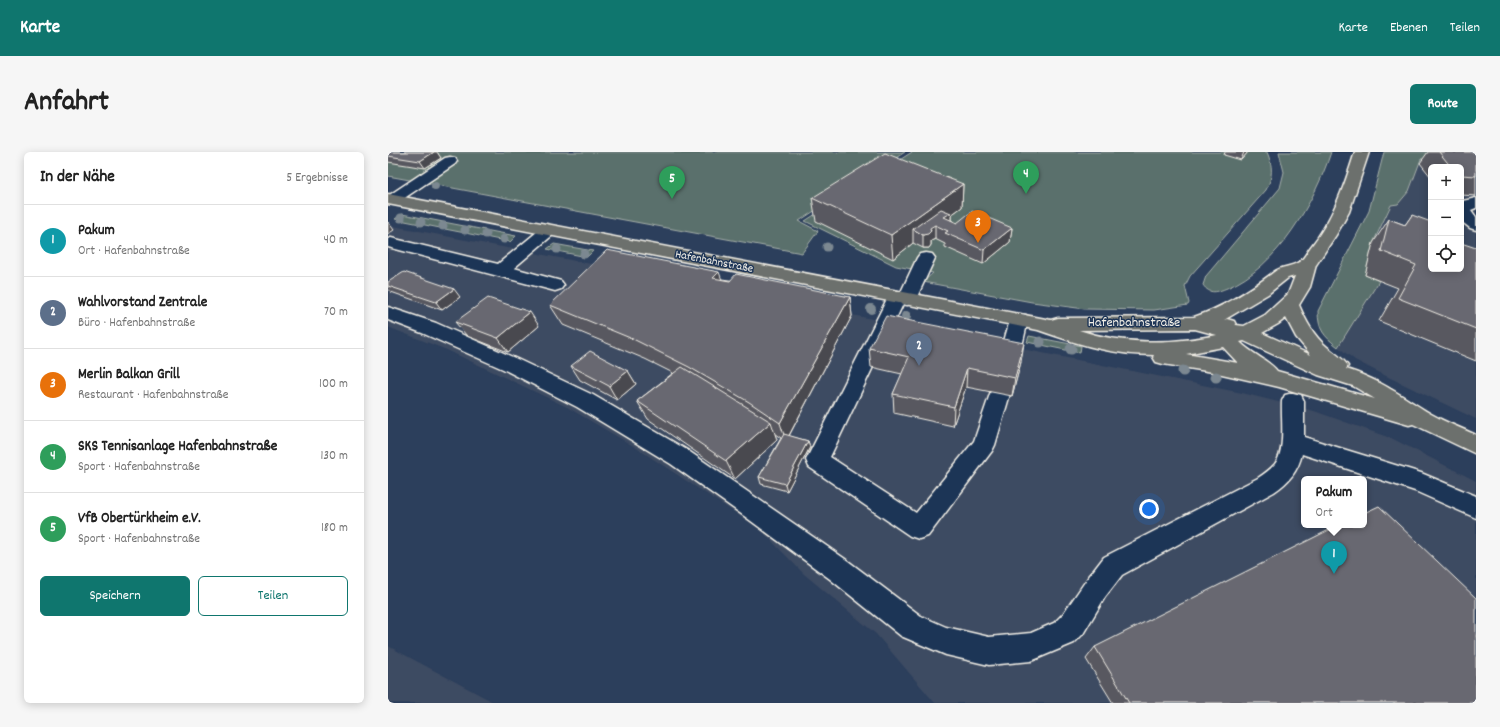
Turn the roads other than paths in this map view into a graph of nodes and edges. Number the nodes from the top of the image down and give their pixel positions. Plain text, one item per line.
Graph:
1 (1362, 152) edge
2 (450, 161) dead end
3 (390, 200) edge
4 (1476, 203) edge
5 (1476, 225) edge
6 (549, 230) junction
7 (390, 243) dead end
8 (926, 258) dead end
9 (1306, 266) junction
10 (501, 270) junction
11 (556, 285) dead end
12 (902, 298) junction
13 (1239, 304) junction
14 (1290, 304) junction
15 (388, 313) edge
16 (1019, 320) junction
17 (1195, 323) junction
18 (1041, 324) junction
19 (1232, 334) junction
20 (1118, 345) junction
21 (1009, 359) edge
22 (1279, 379) junction
23 (1360, 381) junction
24 (999, 394) dead end
25 (1293, 401) dead end
26 (1425, 421) junction
27 (1292, 442) junction
28 (1476, 445) edge
29 (1476, 508) edge

1 - 9 main road
2 - 3 lane
3 - 6 main road, Hafenbahnstraße
4 - 5 lane
6 - 10 lane
6 - 12 main road, Hafenbahnstraße
7 - 10 lane
8 - 12 lane
9 - 13 main road
9 - 14 main road
10 - 11 lane
12 - 16 main road, Hafenbahnstraße
12 - 24 lane
13 - 17 main road
13 - 19 main road
14 - 19 main road
14 - 23 main road, Hafenbahnstraße
15 - 27 lane
16 - 18 main road, Hafenbahnstraße
16 - 21 lane
17 - 18 main road, Hafenbahnstraße
17 - 19 main road, Hafenbahnstraße
18 - 20 main road, Hafenbahnstraße
19 - 20 main road, Hafenbahnstraße
19 - 22 main road, Hafenbahnstraße
19 - 23 main road, Hafenbahnstraße
20 - 22 main road, Hafenbahnstraße
22 - 26 main road, Hafenbahnstraße
23 - 26 main road, Hafenbahnstraße
25 - 27 lane
26 - 28 main road, Hafenbahnstraße
27 - 29 lane

